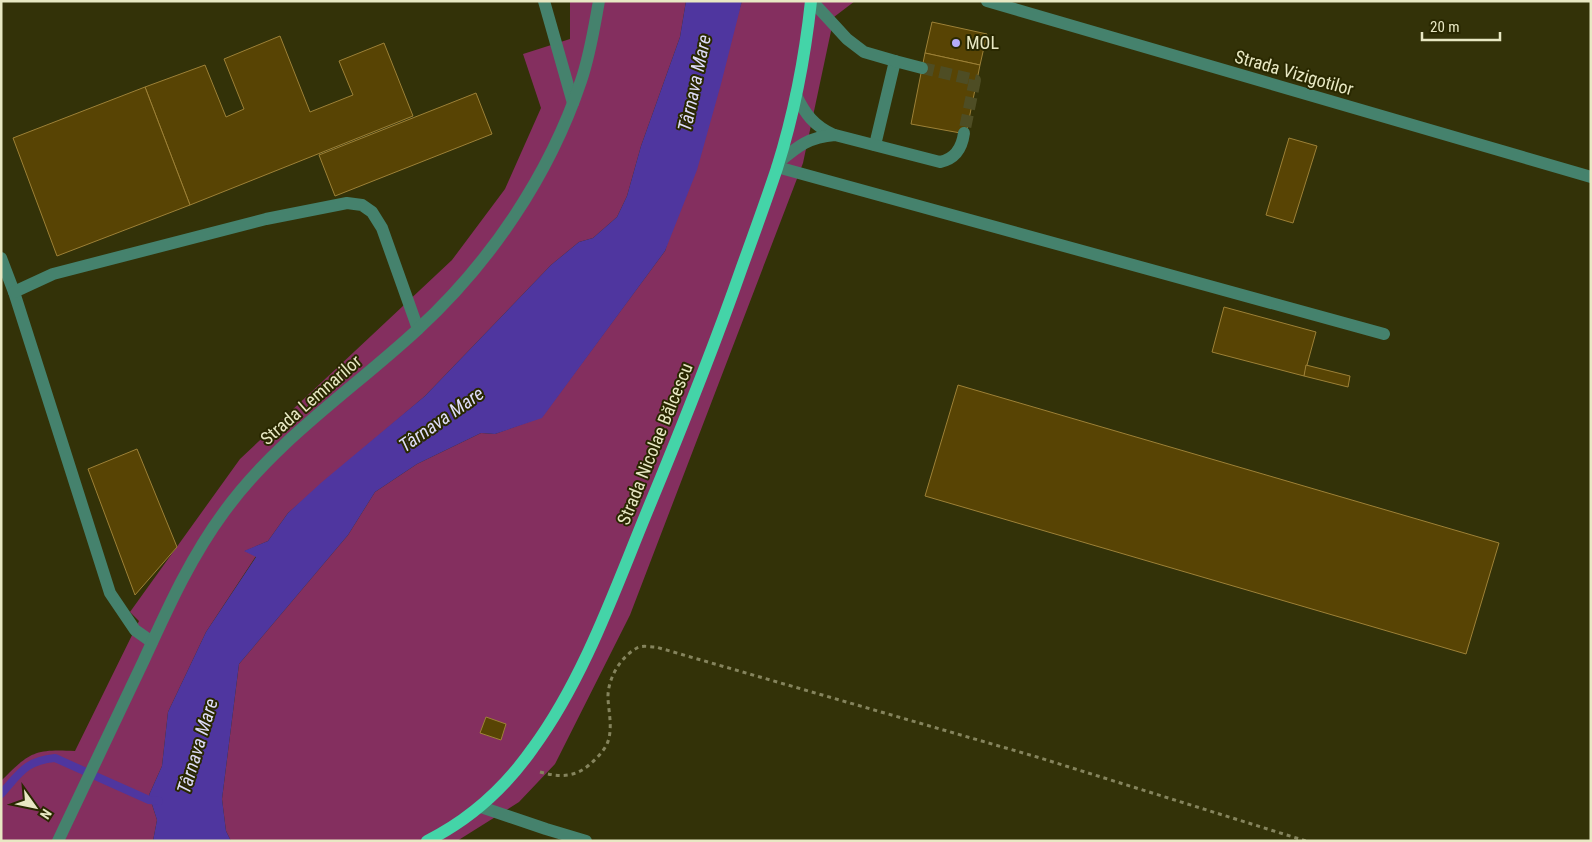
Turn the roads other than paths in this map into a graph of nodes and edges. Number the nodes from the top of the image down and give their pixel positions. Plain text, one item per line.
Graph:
1 (544, 1) edge
2 (599, 1) edge
3 (812, 1) edge
4 (987, 1) edge
5 (895, 61) junction
6 (922, 68) tunnel mouth
7 (796, 95) junction
8 (573, 103) junction
9 (964, 134) tunnel mouth
10 (834, 135) junction
11 (875, 145) junction
12 (778, 164) junction
13 (1591, 177) edge
14 (1, 258) edge
15 (14, 292) junction
16 (418, 329) junction
17 (1384, 334) dead end
18 (152, 642) junction
19 (481, 806) junction
20 (58, 841) edge
21 (427, 841) edge
22 (586, 841) edge

1 - 8 street
2 - 8 street, Strada Lemnarilor
3 - 5 street
3 - 7 main road, Strada Nicolae Bălcescu
4 - 13 street, Strada Vizigotilor
5 - 6 street
5 - 11 street
7 - 10 street
7 - 12 main road, Strada Nicolae Bălcescu
8 - 16 street, Strada Lemnarilor
9 - 11 street
10 - 11 street
10 - 12 street
12 - 17 street
12 - 19 main road, Strada Nicolae Bălcescu
14 - 15 street
15 - 16 street
15 - 18 street
16 - 18 street, Strada Lemnarilor
18 - 20 street, Strada Lemnarilor
19 - 21 main road, Strada Nicolae Bălcescu
19 - 22 street

